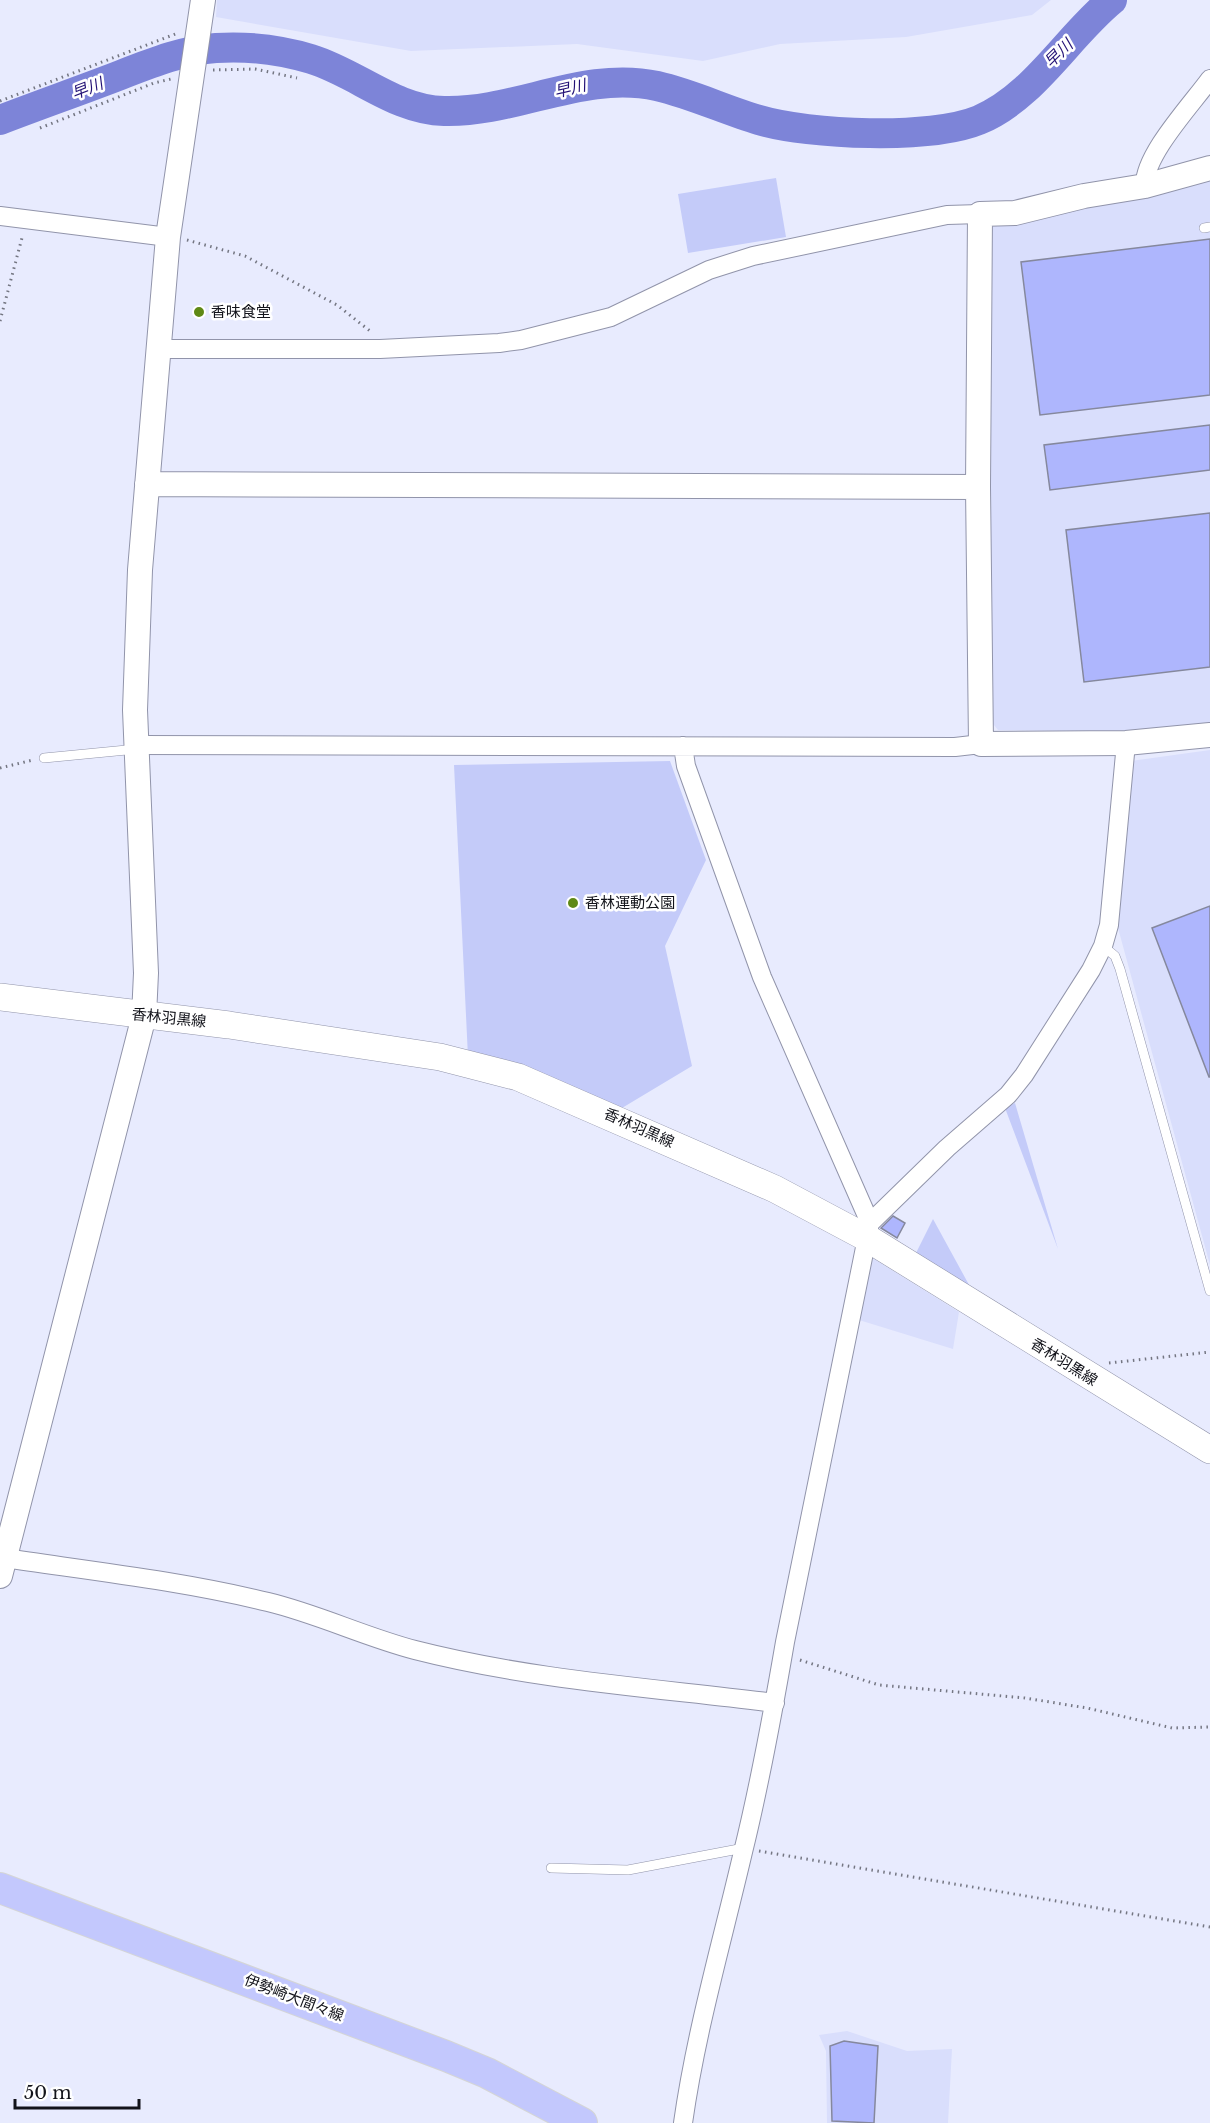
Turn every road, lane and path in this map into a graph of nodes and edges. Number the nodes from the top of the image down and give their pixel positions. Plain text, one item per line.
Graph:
1 (203, 0) edge
2 (199, 29) junction
3 (192, 73) junction
4 (297, 78) dead end
5 (1210, 79) edge
6 (0, 101) edge
7 (40, 128) dead end
8 (1210, 168) edge
9 (1144, 186) junction
10 (980, 214) junction
11 (0, 216) edge
12 (25, 220) junction
13 (168, 237) junction
14 (0, 321) edge
15 (158, 349) junction
16 (380, 349) junction
17 (147, 484) junction
18 (978, 487) junction
19 (1210, 735) edge
20 (1126, 743) junction
21 (981, 744) junction
22 (683, 746) junction
23 (136, 747) junction
24 (44, 758) joint
25 (0, 768) edge
26 (1103, 946) junction
27 (0, 997) edge
28 (144, 1016) junction
29 (868, 1230) junction
30 (1210, 1291) edge
31 (1210, 1352) edge
32 (1085, 1375) junction
33 (1210, 1450) edge
34 (2, 1567) edge
35 (789, 1657) dead end
36 (775, 1703) junction
37 (1210, 1727) edge
38 (744, 1848) junction
39 (550, 1868) dead end
40 (0, 1888) edge
41 (1210, 1927) edge
42 (582, 2123) edge
43 (683, 2123) edge

1 - 2 street
2 - 3 street
2 - 6 path
3 - 4 path
3 - 7 path
3 - 13 street
5 - 9 street
8 - 9 street
9 - 10 street
10 - 16 street
10 - 18 street
11 - 12 street
12 - 13 street
12 - 14 path
13 - 15 street
13 - 16 path
15 - 16 street
15 - 17 street
17 - 18 street
17 - 23 street
18 - 21 street
19 - 20 street
20 - 21 street
20 - 26 street
21 - 22 street
22 - 23 street
22 - 29 street
23 - 24 lane
23 - 28 street
24 - 25 path
26 - 29 street
26 - 30 lane
27 - 28 main road, 香林羽黒線
28 - 29 main road, 香林羽黒線
28 - 34 street
29 - 32 main road, 香林羽黒線
29 - 36 street
31 - 32 path
32 - 33 main road, 香林羽黒線
34 - 36 street
35 - 37 path
36 - 38 street
38 - 39 lane
38 - 41 path
38 - 43 street
40 - 42 main road, 伊勢崎大間々線

